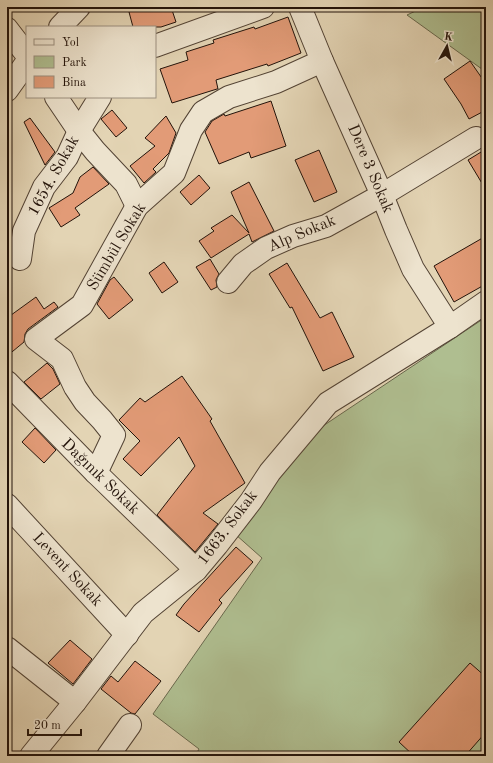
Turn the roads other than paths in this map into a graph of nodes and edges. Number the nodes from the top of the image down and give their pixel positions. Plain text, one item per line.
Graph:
1 (79, 7) edge
2 (262, 7) edge
3 (300, 7) edge
4 (61, 26) edge
5 (7, 29) edge
6 (156, 46) edge
7 (26, 54) edge
8 (322, 61) junction
9 (26, 63) edge
10 (7, 90) edge
11 (57, 98) edge
12 (99, 98) edge
13 (79, 131) junction
14 (476, 138) dead end
15 (382, 195) junction
16 (138, 206) junction
17 (20, 260) dead end
18 (228, 282) dead end
19 (486, 302) edge
20 (450, 327) junction
21 (7, 382) edge
22 (96, 473) junction
23 (7, 505) edge
24 (196, 570) junction
25 (127, 635) junction
26 (7, 648) edge
27 (75, 702) junction
28 (130, 725) dead end
29 (31, 756) edge
30 (108, 756) edge

1 - 4 street
2 - 6 street
3 - 8 street, Dere 3 Sokak
5 - 7 street
8 - 15 street, Dere 3 Sokak
8 - 16 street, Sümbül Sokak
9 - 10 street
11 - 13 street
12 - 13 street, 1654. Sokak
13 - 16 street
13 - 17 street, 1654. Sokak
14 - 15 street, Alp Sokak
15 - 18 street, Alp Sokak
15 - 20 street, Dere 3 Sokak
16 - 22 street, Sümbül Sokak
19 - 20 street, 1663. Sokak
20 - 24 street, 1663. Sokak
21 - 22 street, Dağınık Sokak
22 - 24 street, Dağınık Sokak
23 - 25 street, Levent Sokak
24 - 25 street, 1663. Sokak
25 - 27 street, 1663. Sokak
26 - 27 street
27 - 29 street, 1663. Sokak
28 - 30 street

